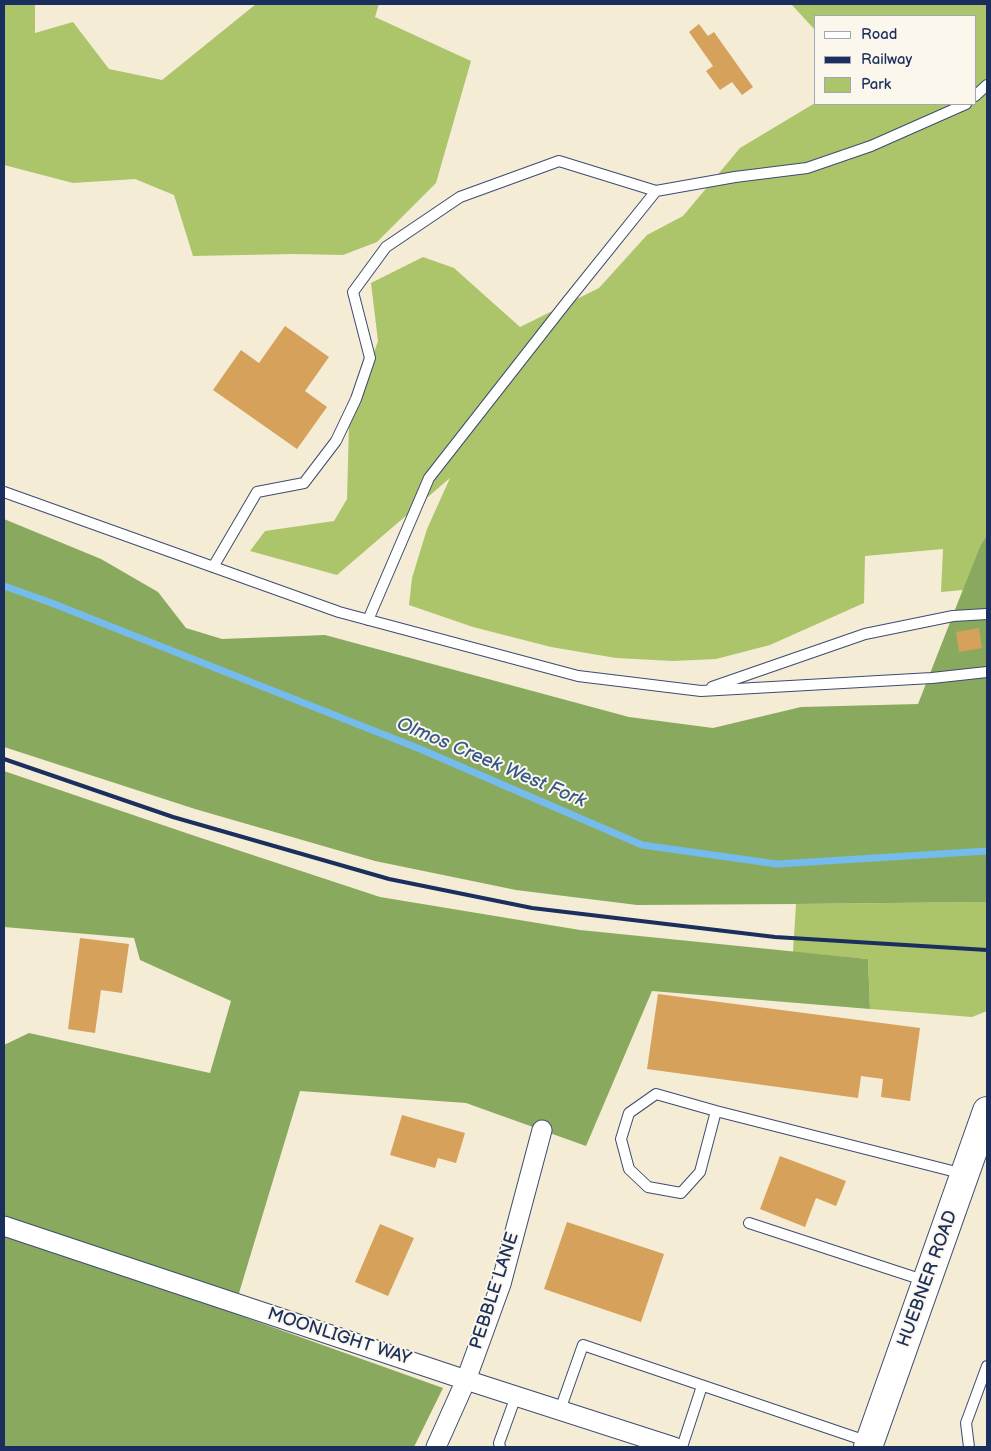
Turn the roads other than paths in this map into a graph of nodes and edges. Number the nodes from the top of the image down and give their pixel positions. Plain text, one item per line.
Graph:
1 (987, 86) edge
2 (976, 95) edge
3 (964, 105) edge
4 (656, 191) junction
5 (4, 492) edge
6 (213, 567) junction
7 (987, 614) edge
8 (368, 620) junction
9 (987, 672) edge
10 (701, 691) junction
11 (716, 1111) junction
12 (987, 1111) edge
13 (542, 1130) dead end
14 (965, 1174) junction
15 (749, 1223) dead end
16 (4, 1226) edge
17 (927, 1282) junction
18 (987, 1366) edge
19 (466, 1380) junction
20 (702, 1386) junction
21 (516, 1396) junction
22 (560, 1410) junction
23 (869, 1445) edge
24 (436, 1447) edge
25 (500, 1447) edge
26 (674, 1447) edge
27 (682, 1447) edge
28 (970, 1447) edge

1 - 2 lane
3 - 4 lane
4 - 6 lane
4 - 8 lane
5 - 6 lane
6 - 8 lane
7 - 10 lane
8 - 10 lane
9 - 10 lane
11 - 11 lane
11 - 14 lane
12 - 14 main road, HUEBNER ROAD
13 - 19 street, PEBBLE LANE
14 - 17 main road, HUEBNER ROAD
15 - 17 lane
16 - 19 street, MOONLIGHT WAY
17 - 23 main road, HUEBNER ROAD
18 - 28 lane
19 - 21 street, MOONLIGHT WAY
19 - 24 street, PEBBLE LANE
20 - 22 lane
20 - 23 lane
20 - 27 lane
21 - 22 street, MOONLIGHT WAY
21 - 25 lane
22 - 26 street, MOONLIGHT WAY

